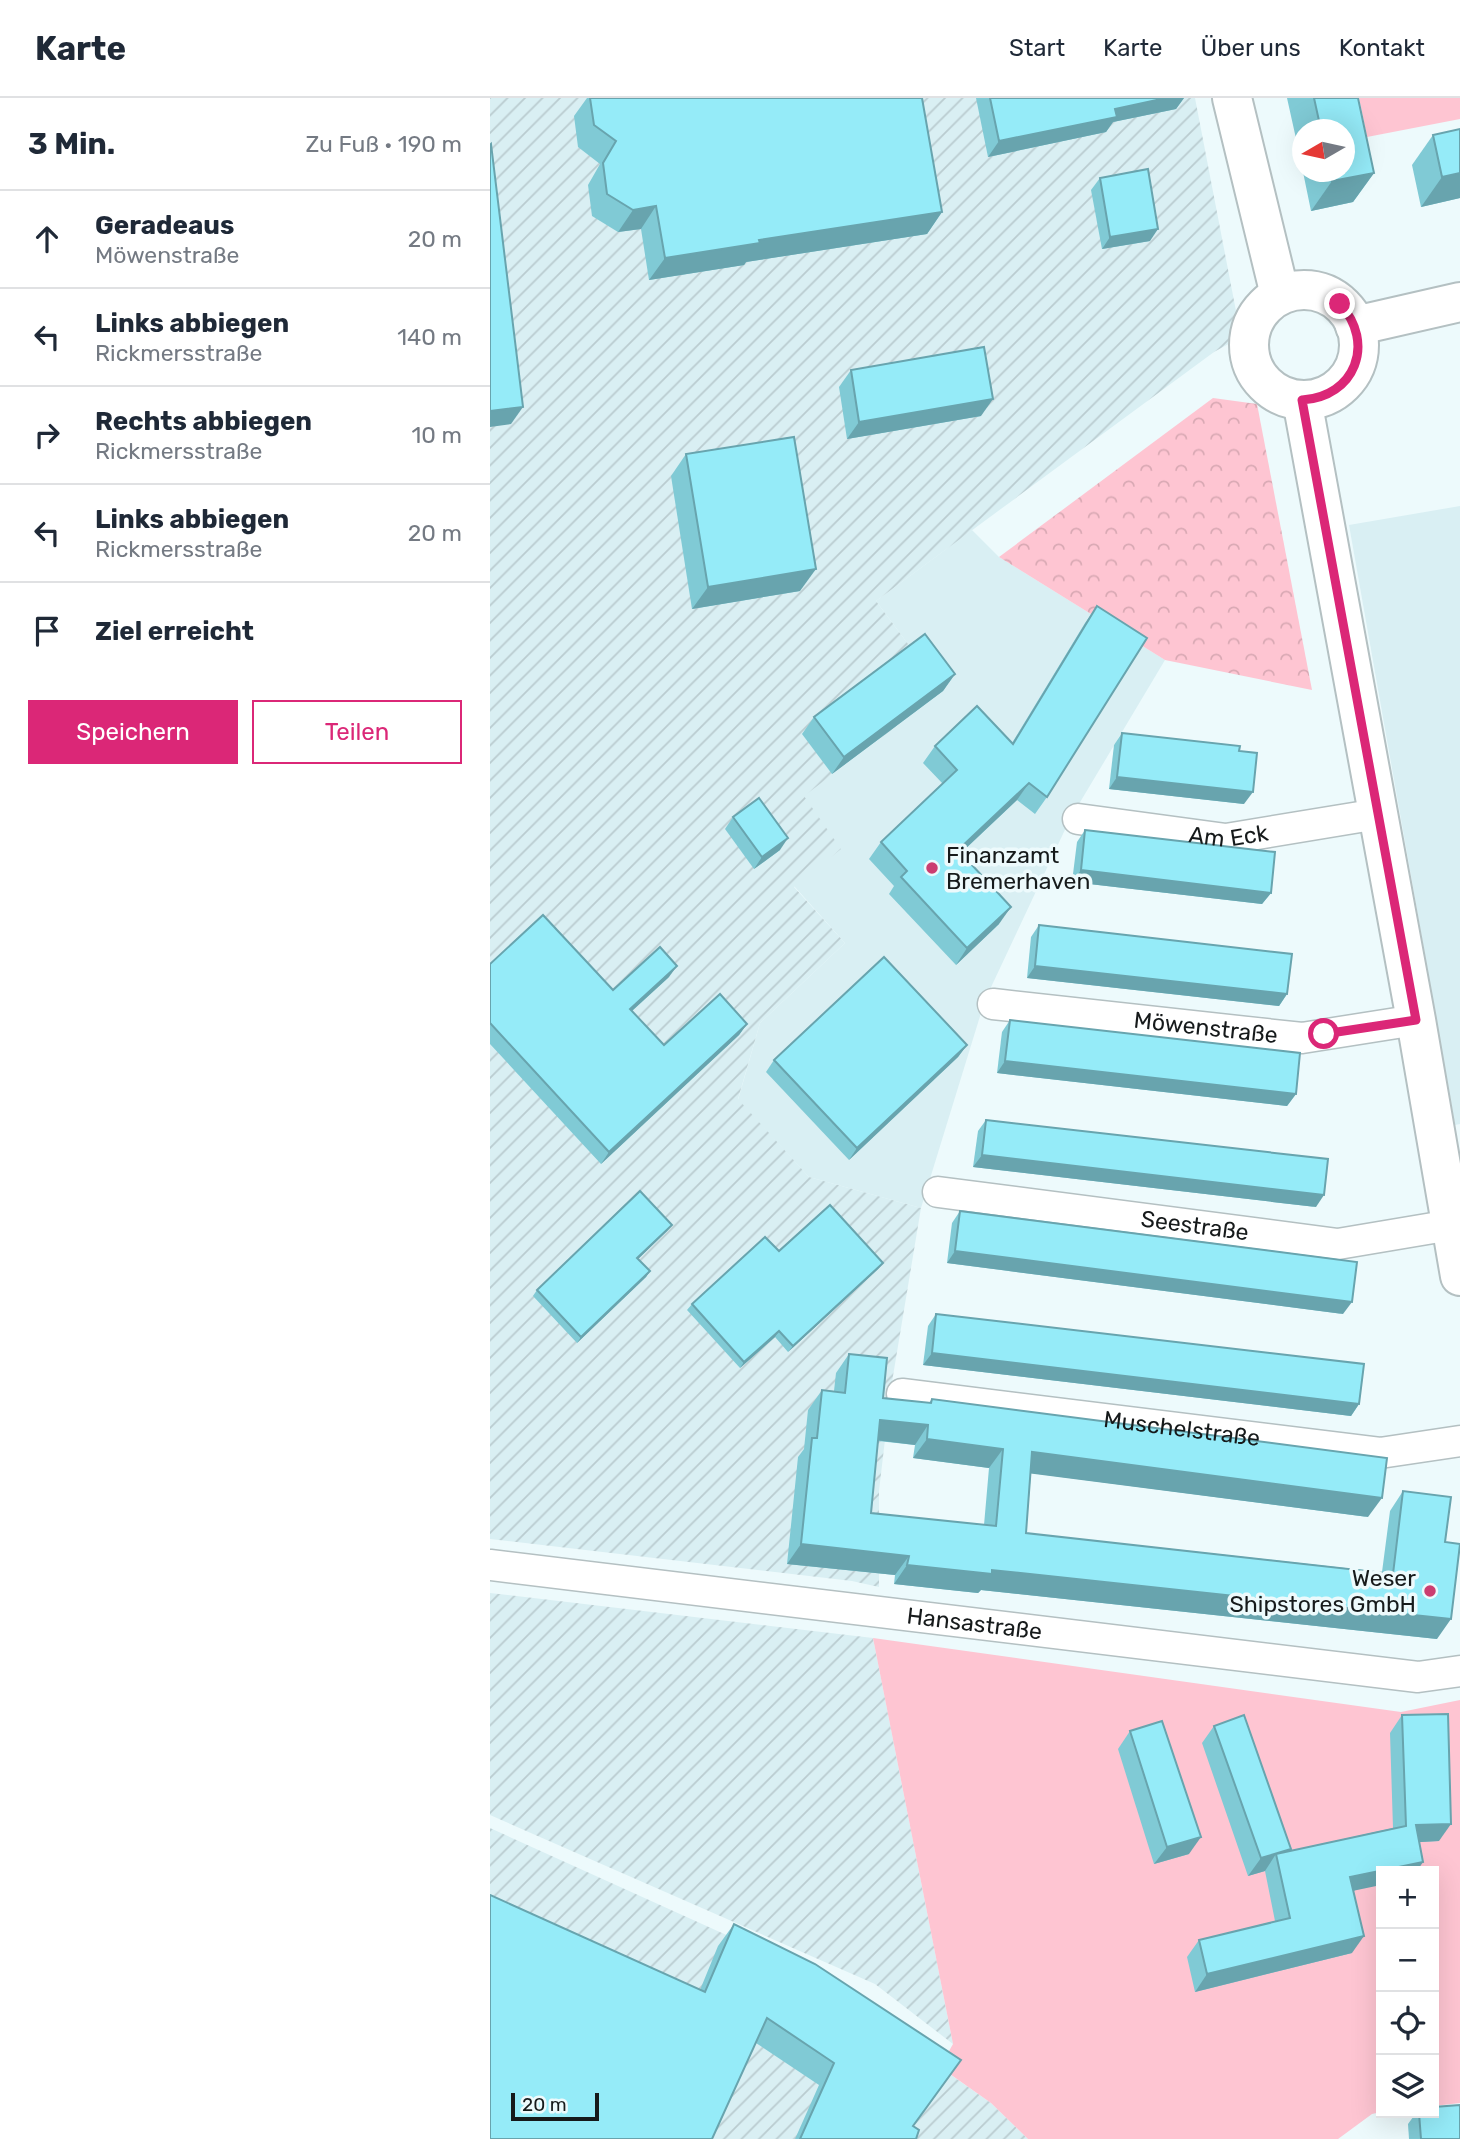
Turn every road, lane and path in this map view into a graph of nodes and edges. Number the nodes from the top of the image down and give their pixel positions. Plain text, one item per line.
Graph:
1 (1232, 98) edge
2 (1280, 295) junction
3 (1460, 302) edge
4 (1355, 326) junction
5 (1302, 400) junction
6 (1378, 814) junction
7 (1078, 819) dead end
8 (993, 1004) dead end
9 (1416, 1020) junction
10 (938, 1192) dead end
11 (1451, 1225) junction
12 (1460, 1276) edge
13 (902, 1394) dead end
14 (1460, 1441) edge
15 (490, 1565) edge
16 (1460, 1671) edge

1 - 2 main road
2 - 4 main road
2 - 5 main road
3 - 4 main road
4 - 5 main road
5 - 6 main road
6 - 7 street, Am Eck
6 - 9 main road
8 - 9 street, Möwenstraße
9 - 11 main road
10 - 11 street, Seestraße
11 - 12 main road
13 - 14 street, Muschelstraße
15 - 16 street, Hansastraße

